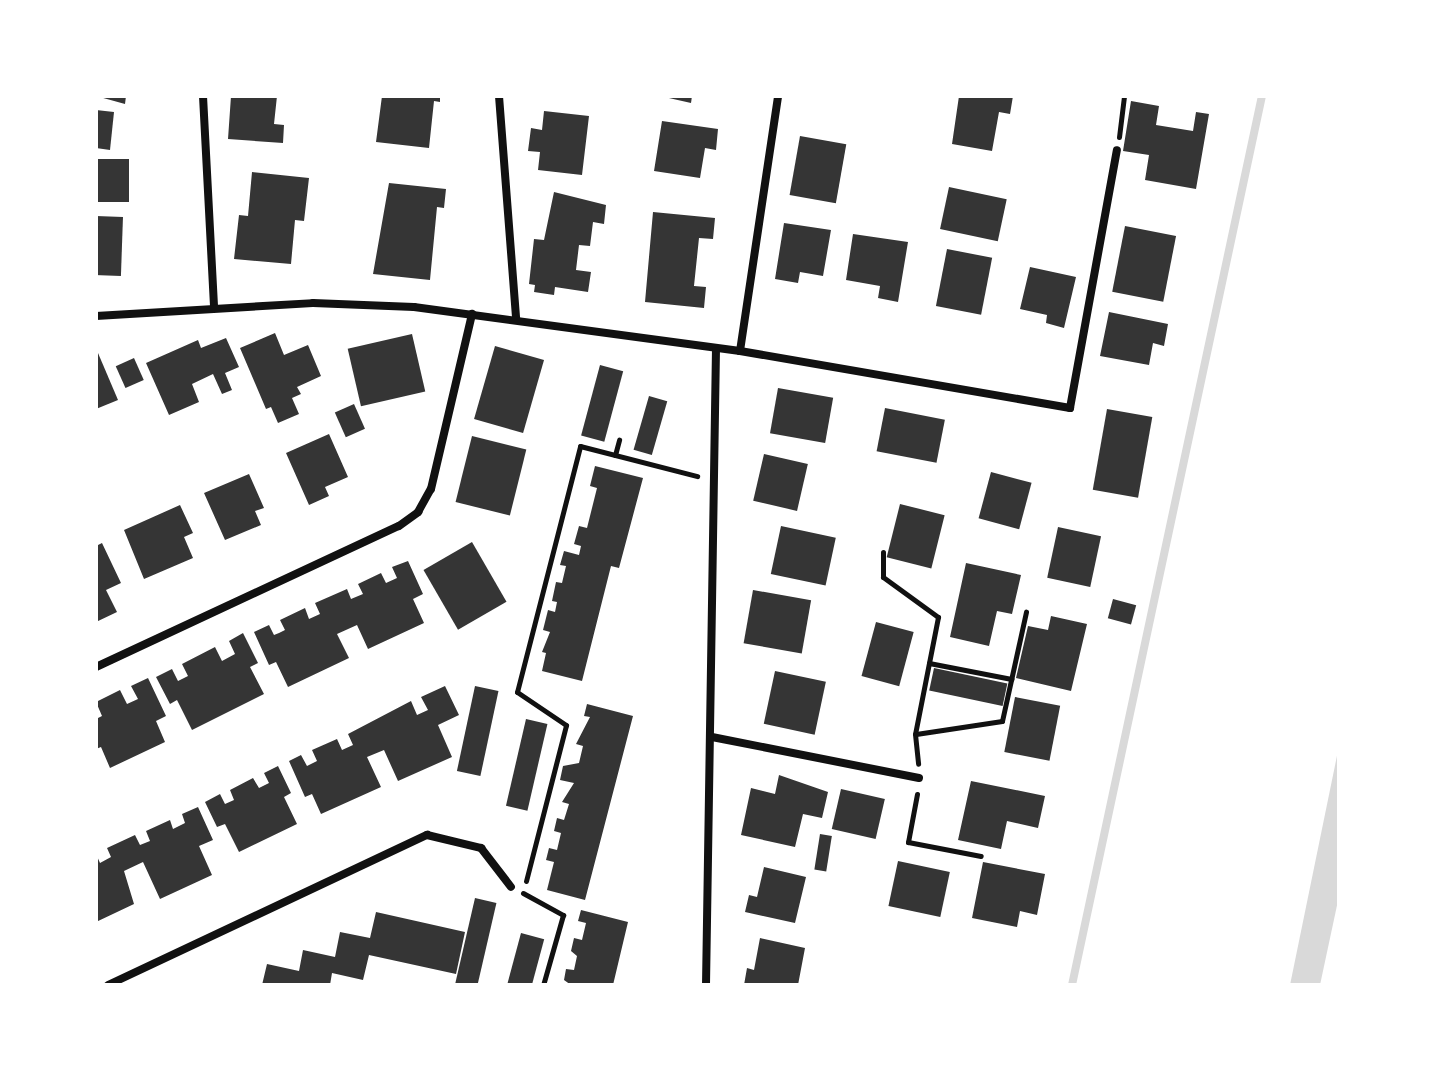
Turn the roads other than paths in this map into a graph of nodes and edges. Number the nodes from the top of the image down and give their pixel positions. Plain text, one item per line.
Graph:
1 (203, 96) edge
2 (499, 96) edge
3 (778, 96) edge
4 (1117, 150) road end
5 (214, 306) junction
6 (472, 314) junction
7 (96, 316) edge
8 (516, 319) junction
9 (716, 351) junction
10 (740, 351) junction
11 (96, 667) edge
12 (712, 737) junction
13 (919, 778) road end
14 (511, 887) dead end
15 (108, 985) edge
16 (706, 985) edge

1 - 5 street
2 - 8 street
3 - 10 street
4 - 10 street
5 - 6 street
5 - 7 street
6 - 8 street
6 - 11 street
8 - 9 street
9 - 10 street
9 - 12 street
12 - 13 street
12 - 16 street
14 - 15 street

